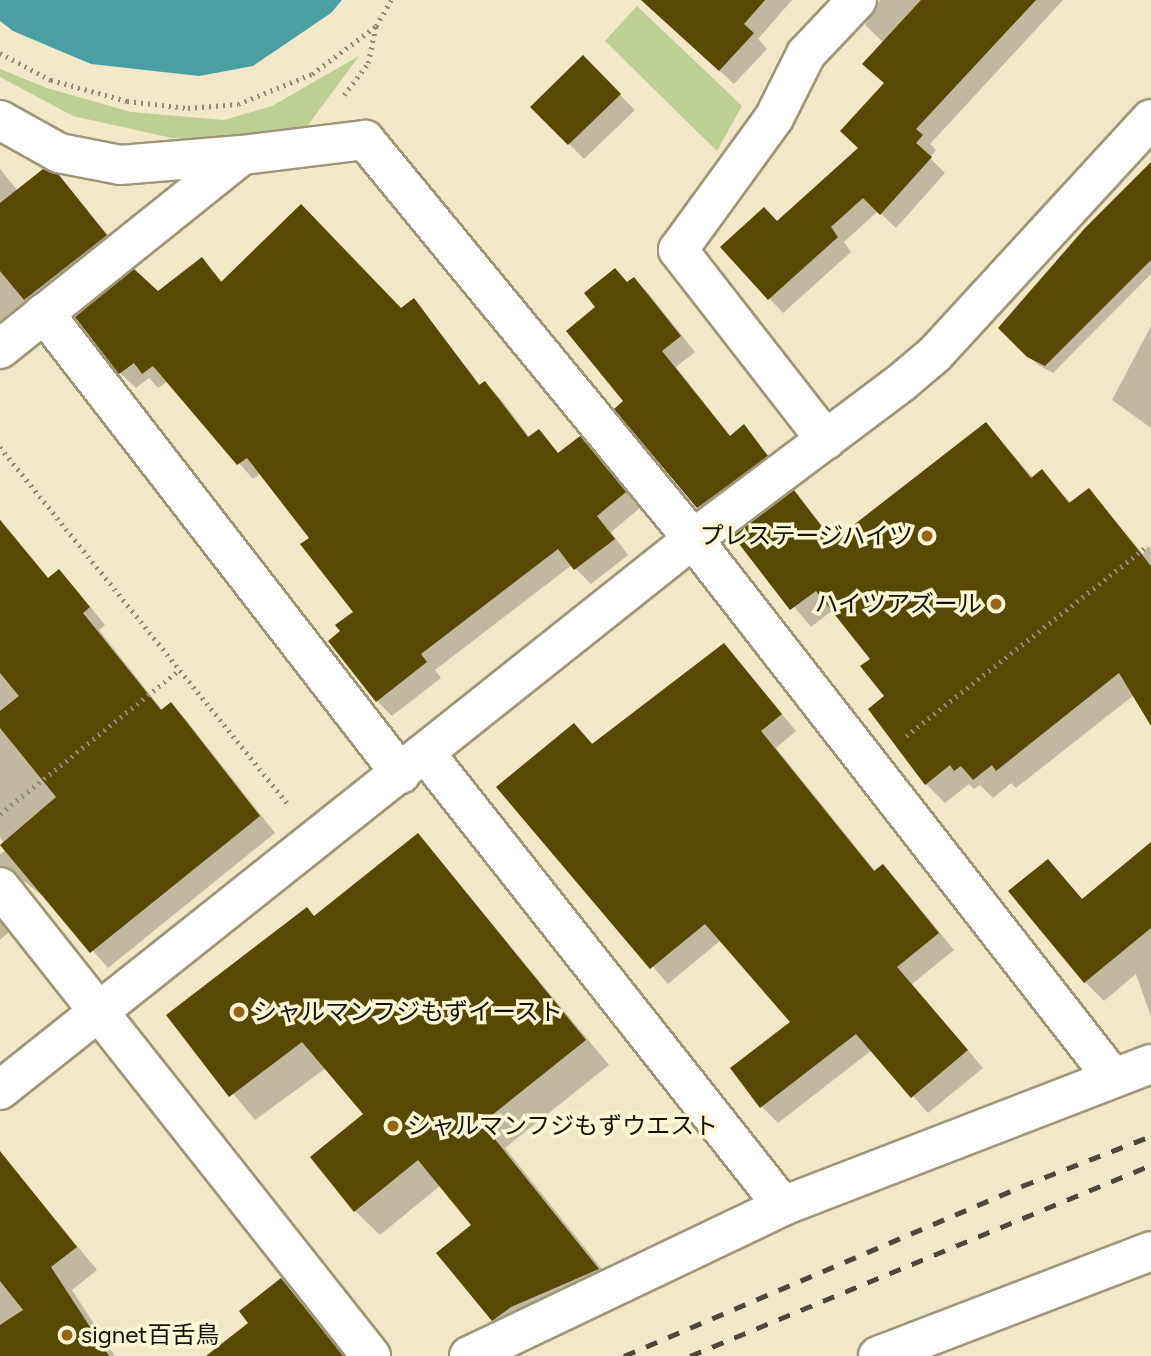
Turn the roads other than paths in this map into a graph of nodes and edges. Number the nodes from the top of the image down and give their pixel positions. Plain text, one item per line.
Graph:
1 (857, 0) edge
2 (0, 120) edge
3 (1151, 120) edge
4 (242, 155) junction
5 (44, 313) junction
6 (2, 342) edge
7 (826, 440) junction
8 (693, 539) junction
9 (414, 764) junction
10 (0, 887) edge
11 (99, 1012) junction
12 (1151, 1064) edge
13 (1114, 1078) junction
14 (0, 1090) edge
15 (783, 1206) junction
16 (1151, 1251) edge
17 (890, 1354) edge
18 (371, 1356) edge
19 (469, 1356) edge

1 - 7 street
2 - 4 street
3 - 7 street
4 - 5 street
4 - 8 street
5 - 6 street
5 - 9 street
7 - 8 street
8 - 9 street
8 - 13 street
9 - 11 street
9 - 15 street
10 - 11 street
11 - 14 street
11 - 18 street
12 - 13 street
13 - 15 street
15 - 19 street
16 - 17 street

